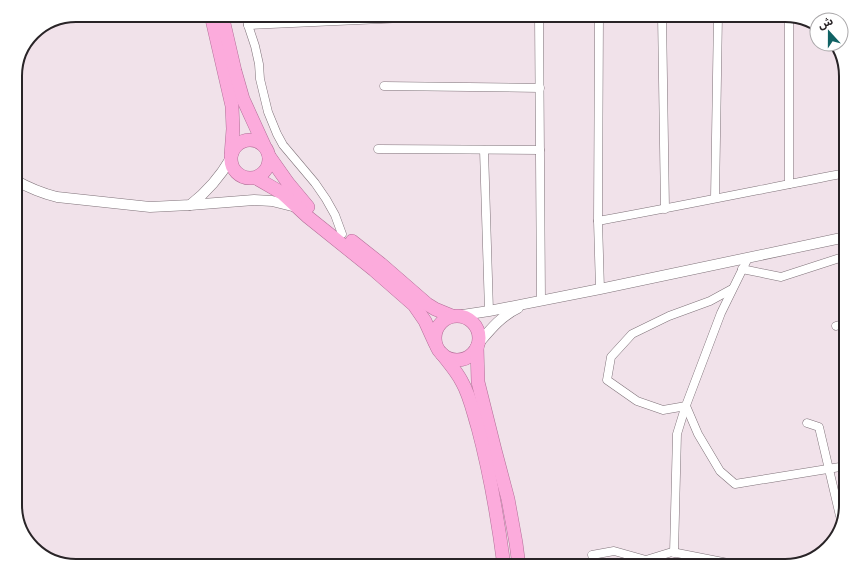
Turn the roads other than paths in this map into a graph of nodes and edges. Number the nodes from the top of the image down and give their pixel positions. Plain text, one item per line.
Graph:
1 (213, 22) edge
2 (224, 22) edge
3 (248, 22) edge
4 (315, 22) edge
5 (539, 22) edge
6 (599, 22) edge
7 (662, 22) edge
8 (718, 22) edge
9 (789, 22) edge
10 (248, 25) junction
11 (384, 86) dead end
12 (540, 88) junction
13 (378, 149) dead end
14 (484, 150) junction
15 (540, 150) junction
16 (267, 151) junction
17 (231, 156) junction
18 (839, 174) edge
19 (256, 178) junction
20 (22, 184) edge
21 (789, 184) junction
22 (715, 198) junction
23 (190, 205) junction
24 (298, 207) junction
25 (665, 209) junction
26 (598, 221) junction
27 (342, 234) junction
28 (839, 238) edge
29 (748, 258) junction
30 (839, 258) edge
31 (742, 269) junction
32 (600, 288) junction
33 (732, 289) junction
34 (541, 300) junction
35 (531, 302) junction
36 (489, 311) junction
37 (454, 316) junction
38 (839, 325) edge
39 (836, 326) dead end
40 (435, 343) junction
41 (478, 346) junction
42 (442, 354) junction
43 (686, 406) junction
44 (807, 423) dead end
45 (839, 467) edge
46 (829, 468) junction
47 (839, 512) edge
48 (674, 553) junction
49 (592, 555) dead end
50 (503, 559) edge
51 (518, 559) edge
52 (642, 559) edge
53 (649, 559) edge
54 (706, 559) edge

1 - 17 highway
2 - 16 highway
3 - 10 street
4 - 10 street
5 - 12 street
6 - 26 street
7 - 25 street
8 - 22 street
9 - 21 street
10 - 27 street
11 - 12 street
12 - 15 street
13 - 14 street
14 - 15 street
14 - 36 street
15 - 34 street
16 - 17 highway
16 - 19 highway
16 - 27 highway
17 - 19 highway
17 - 23 street
18 - 21 street
19 - 24 highway
20 - 23 street
21 - 22 street
22 - 25 street
23 - 24 street
24 - 40 highway
25 - 26 street
26 - 32 street
27 - 37 highway
28 - 29 street
29 - 31 street
29 - 32 street
30 - 31 street
31 - 33 street
32 - 34 street
33 - 43 street
33 - 43 street
34 - 35 street
35 - 36 street
35 - 41 street
36 - 37 street
37 - 40 highway
37 - 41 highway
38 - 39 street
40 - 42 highway
41 - 42 highway
41 - 51 highway
42 - 50 highway
43 - 46 street
43 - 48 street
44 - 46 street
45 - 46 street
46 - 47 street
48 - 53 street
48 - 54 street
49 - 52 street

